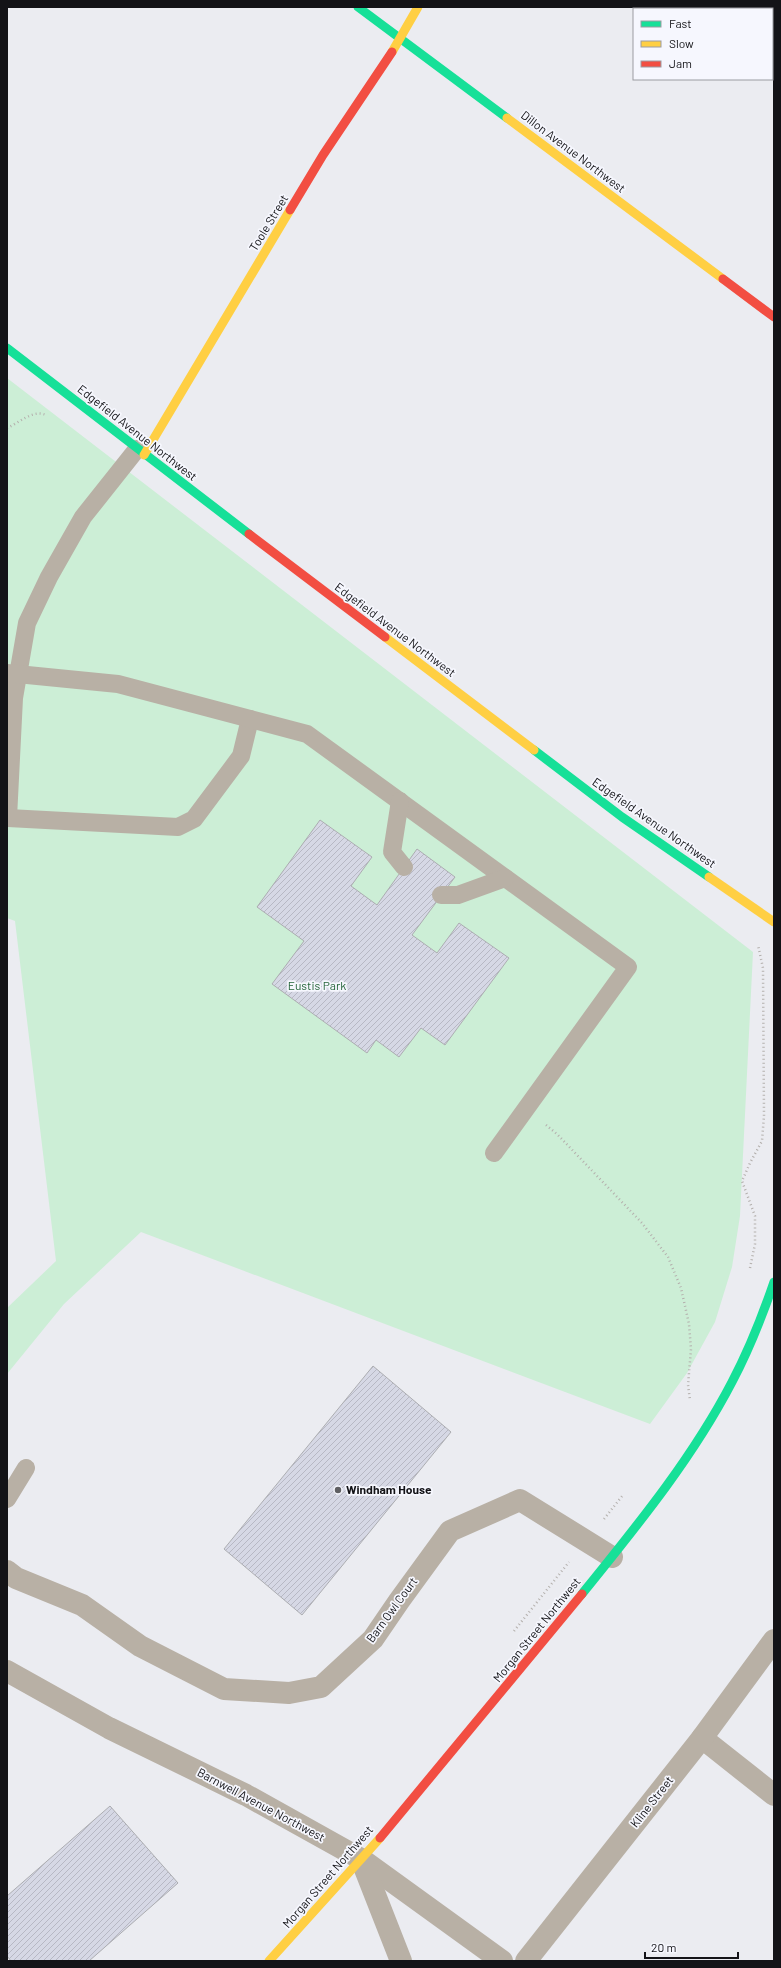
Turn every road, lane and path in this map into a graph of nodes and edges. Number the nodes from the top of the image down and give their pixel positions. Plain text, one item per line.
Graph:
1 (358, 7) edge
2 (418, 7) edge
3 (401, 38) junction
4 (774, 317) edge
5 (7, 348) edge
6 (47, 415) dead end
7 (7, 428) edge
8 (141, 452) junction
9 (13, 674) edge
10 (250, 719) junction
11 (400, 801) junction
12 (404, 867) dead end
13 (505, 878) junction
14 (441, 895) dead end
15 (774, 922) edge
16 (758, 943) dead end
17 (526, 1110) junction
18 (494, 1154) dead end
19 (749, 1272) dead end
20 (774, 1282) edge
21 (695, 1399) dead end
22 (26, 1468) dead end
23 (628, 1489) dead end
24 (7, 1499) edge
25 (586, 1540) junction
26 (612, 1557) junction
27 (7, 1571) edge
28 (513, 1632) dead end
29 (774, 1640) edge
30 (7, 1671) edge
31 (702, 1738) junction
32 (774, 1795) edge
33 (361, 1859) junction
34 (269, 1961) edge
35 (401, 1961) edge
36 (502, 1961) edge
37 (526, 1961) edge

1 - 3 street, Dillon Avenue Northwest
2 - 3 street, Toole Street
3 - 4 street, Dillon Avenue Northwest
3 - 8 street, Toole Street
5 - 8 street, Edgefield Avenue Northwest
6 - 7 path
8 - 9 lane
8 - 15 street, Edgefield Avenue Northwest
9 - 10 lane
9 - 10 lane
10 - 11 lane
11 - 12 lane
11 - 13 lane
13 - 14 lane
13 - 17 lane
16 - 19 path
17 - 18 lane
17 - 21 path
20 - 26 street, Morgan Street Northwest
22 - 24 lane
23 - 25 path
25 - 26 street, Barn Owl Court
25 - 27 street, Barn Owl Court
25 - 28 path
26 - 33 street, Morgan Street Northwest
29 - 31 street, Kline Street
30 - 33 street, Barnwell Avenue Northwest
31 - 32 street
31 - 37 street, Kline Street
33 - 34 street, Morgan Street Northwest
33 - 35 street
33 - 36 street, Barnwell Avenue Northwest

